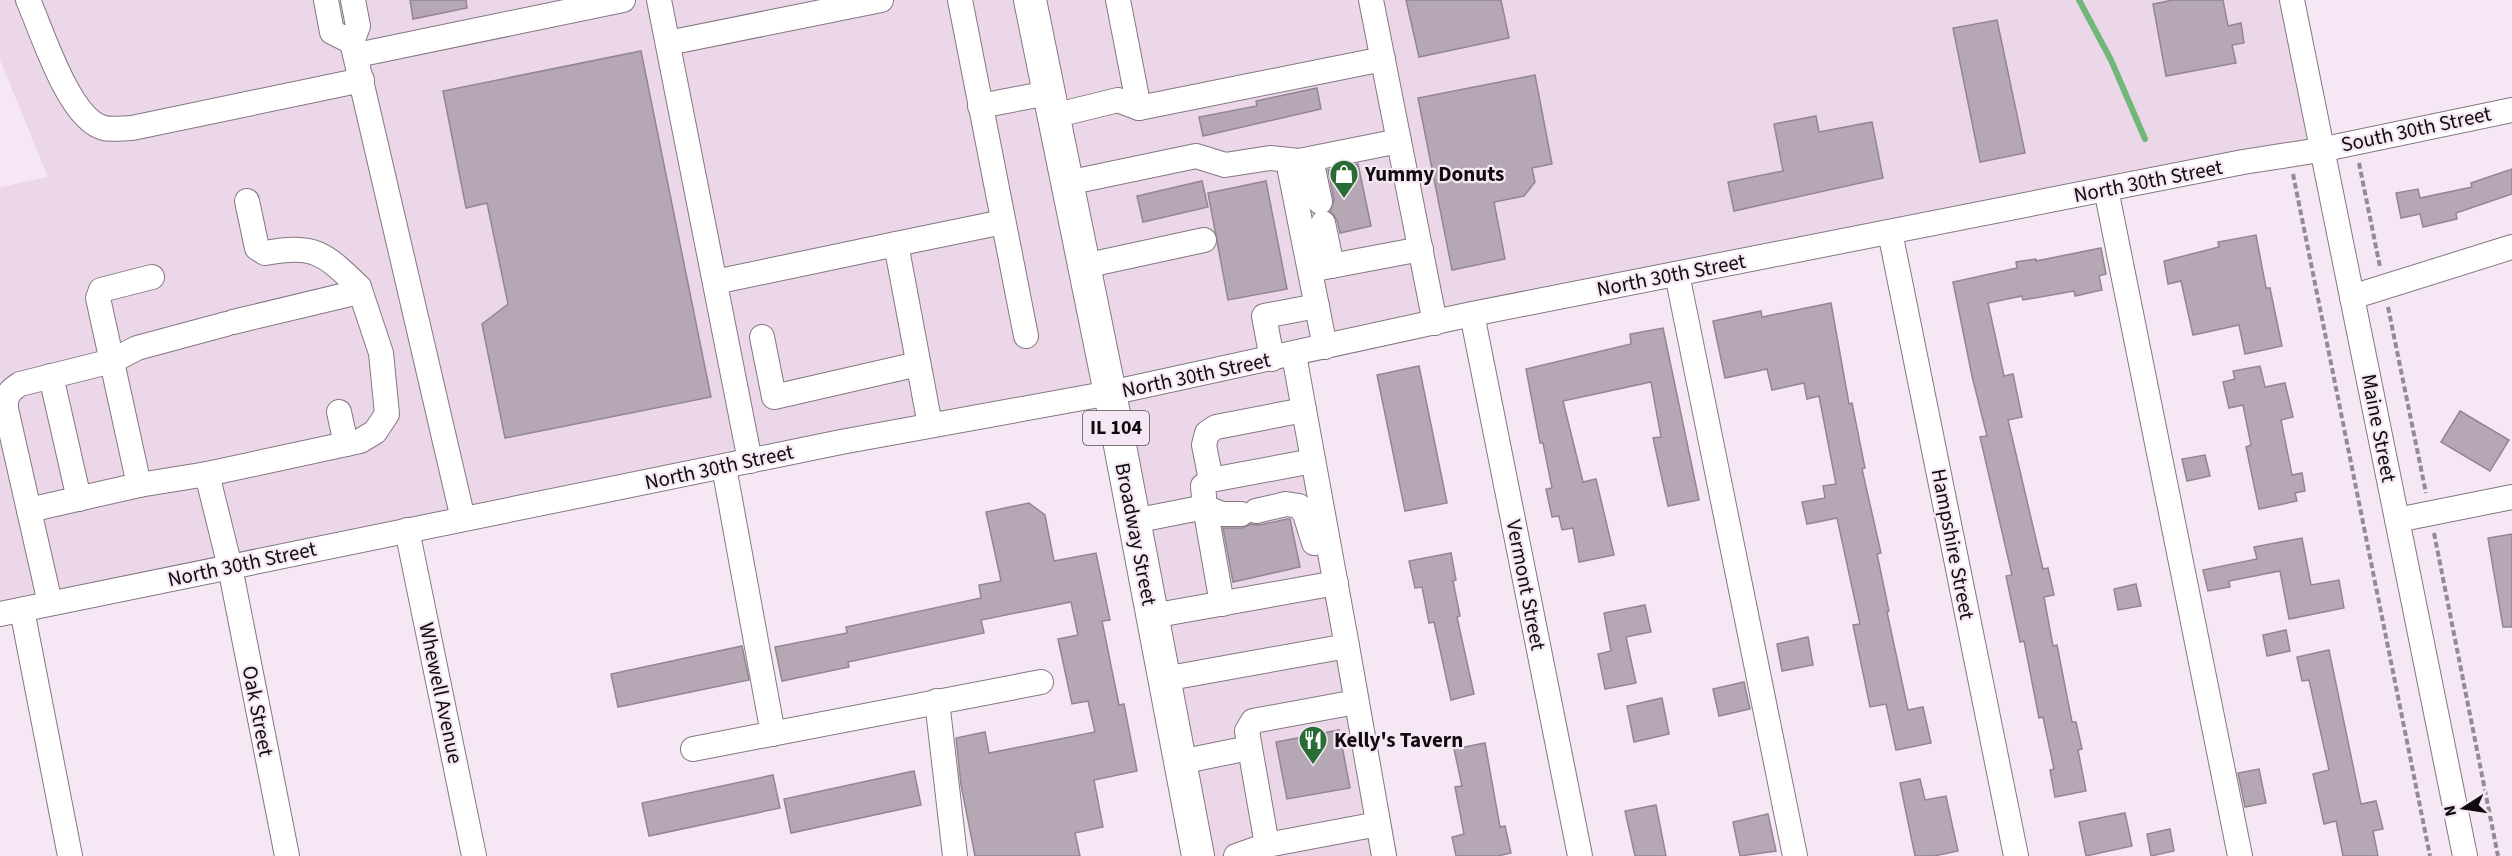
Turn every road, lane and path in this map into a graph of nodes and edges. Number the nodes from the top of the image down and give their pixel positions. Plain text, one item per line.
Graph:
1 (28, 0) edge
2 (326, 0) edge
3 (353, 0) edge
4 (623, 0) edge
5 (659, 0) edge
6 (881, 0) edge
7 (960, 0) edge
8 (1029, 0) edge
9 (1118, 0) edge
10 (1371, 0) edge
11 (2292, 0) edge
12 (594, 3) edge
13 (668, 43) junction
14 (354, 48) junction
15 (1383, 59) junction
16 (362, 80) junction
17 (1051, 104) junction
18 (980, 106) junction
19 (1140, 108) junction
20 (2512, 110) edge
21 (1399, 141) junction
22 (2320, 150) junction
23 (2289, 153) junction
24 (1300, 160) junction
25 (1067, 183) junction
26 (2106, 189) junction
27 (247, 201) dead end
28 (1003, 222) junction
29 (1890, 232) junction
30 (1204, 240) dead end
31 (896, 244) junction
32 (2512, 247) edge
33 (1421, 249) junction
34 (1084, 266) junction
35 (1321, 268) junction
36 (1677, 274) junction
37 (152, 278) dead end
38 (715, 282) junction
39 (359, 287) junction
40 (2352, 297) junction
41 (1317, 306) junction
42 (1472, 314) junction
43 (1434, 323) junction
44 (1026, 336) dead end
45 (762, 337) dead end
46 (1325, 347) junction
47 (1283, 357) junction
48 (112, 361) junction
49 (918, 364) junction
50 (51, 376) junction
51 (1110, 393) junction
52 (1304, 410) junction
53 (339, 412) dead end
54 (930, 426) junction
55 (346, 444) junction
56 (750, 461) junction
57 (1313, 461) junction
58 (724, 466) junction
59 (207, 474) junction
60 (1211, 480) junction
61 (139, 485) junction
62 (2512, 496) edge
63 (79, 499) junction
64 (1204, 507) junction
65 (29, 510) junction
66 (463, 519) junction
67 (2397, 520) junction
68 (1134, 521) junction
69 (407, 530) junction
70 (1331, 559) junction
71 (230, 567) junction
72 (1336, 583) junction
73 (50, 603) junction
74 (1222, 604) junction
75 (11, 612) edge
76 (1152, 616) junction
77 (1347, 646) junction
78 (1164, 679) junction
79 (1041, 682) dead end
80 (937, 701) junction
81 (1356, 702) junction
82 (773, 734) junction
83 (1249, 748) junction
84 (693, 749) dead end
85 (1180, 762) junction
86 (1378, 824) junction
87 (1267, 845) junction
88 (70, 856) edge
89 (287, 856) edge
90 (474, 856) edge
91 (955, 856) edge
92 (1198, 856) edge
93 (1236, 856) edge
94 (1384, 856) edge
95 (1580, 856) edge
96 (1795, 856) edge
97 (2016, 856) edge
98 (2240, 856) edge
99 (2430, 856) edge
100 (2465, 856) edge

1 - 16 street
2 - 14 street
3 - 14 street
4 - 12 street
5 - 13 street
6 - 13 street
7 - 18 street
8 - 17 main road, Broadway Street / IL 104
9 - 19 street
10 - 15 street
11 - 22 street, Maine Street
12 - 14 street
13 - 38 street
14 - 16 street
15 - 19 street
15 - 21 street
16 - 66 street
17 - 18 street
17 - 19 street
17 - 25 main road, Broadway Street / IL 104
18 - 28 street
20 - 22 street, South 30th Street
21 - 24 street
21 - 33 street
22 - 23 street, North 30th Street
22 - 40 street, Maine Street
23 - 26 street, North 30th Street
23 - 99 path
24 - 25 street
24 - 35 street
24 - 35 street
25 - 34 main road, Broadway Street / IL 104
26 - 29 street, North 30th Street
26 - 98 street
27 - 39 street
28 - 31 street
28 - 44 street
29 - 36 street, North 30th Street
29 - 97 street, Hampshire Street
30 - 34 street
31 - 38 street
31 - 49 street
32 - 40 street
33 - 35 street
33 - 43 street
34 - 51 main road, Broadway Street / IL 104
35 - 41 street
36 - 42 street, North 30th Street
36 - 96 street
37 - 48 street
38 - 56 street
39 - 48 street
39 - 55 street
40 - 67 street, Maine Street
41 - 46 street
41 - 47 street
42 - 43 street, North 30th Street
42 - 95 street, Vermont Street
43 - 46 street, North 30th Street
45 - 49 street
46 - 47 street, North 30th Street
47 - 51 street, North 30th Street
47 - 52 street
48 - 50 street
48 - 61 street
49 - 54 street
50 - 63 street
50 - 65 street
51 - 54 street, North 30th Street
51 - 68 main road, Broadway Street / IL 104
52 - 57 street
52 - 60 street
53 - 55 street
54 - 56 street, North 30th Street
55 - 59 street
56 - 58 street, North 30th Street
57 - 60 street
57 - 70 street
58 - 66 street, North 30th Street
58 - 82 street
59 - 61 street
59 - 71 street, Oak Street
60 - 64 street
61 - 63 street
62 - 67 street
63 - 65 street
64 - 68 street
64 - 70 street
64 - 74 street
65 - 73 street
66 - 69 street, North 30th Street
67 - 100 street, Maine Street
68 - 76 main road, Broadway Street / IL 104
69 - 71 street, North 30th Street
69 - 90 street, Whewell Avenue
70 - 72 street
71 - 73 street, North 30th Street
71 - 89 street, Oak Street
72 - 74 street
72 - 77 street
73 - 75 street, North 30th Street
74 - 76 street
75 - 88 street
76 - 78 main road, Broadway Street / IL 104
77 - 78 street
77 - 81 street
78 - 85 main road, Broadway Street / IL 104
79 - 80 street
80 - 82 street
80 - 91 street
81 - 83 street
81 - 86 street
82 - 84 street
83 - 85 street
83 - 87 street
85 - 92 main road, Broadway Street / IL 104
86 - 87 street
86 - 94 street
87 - 93 street

